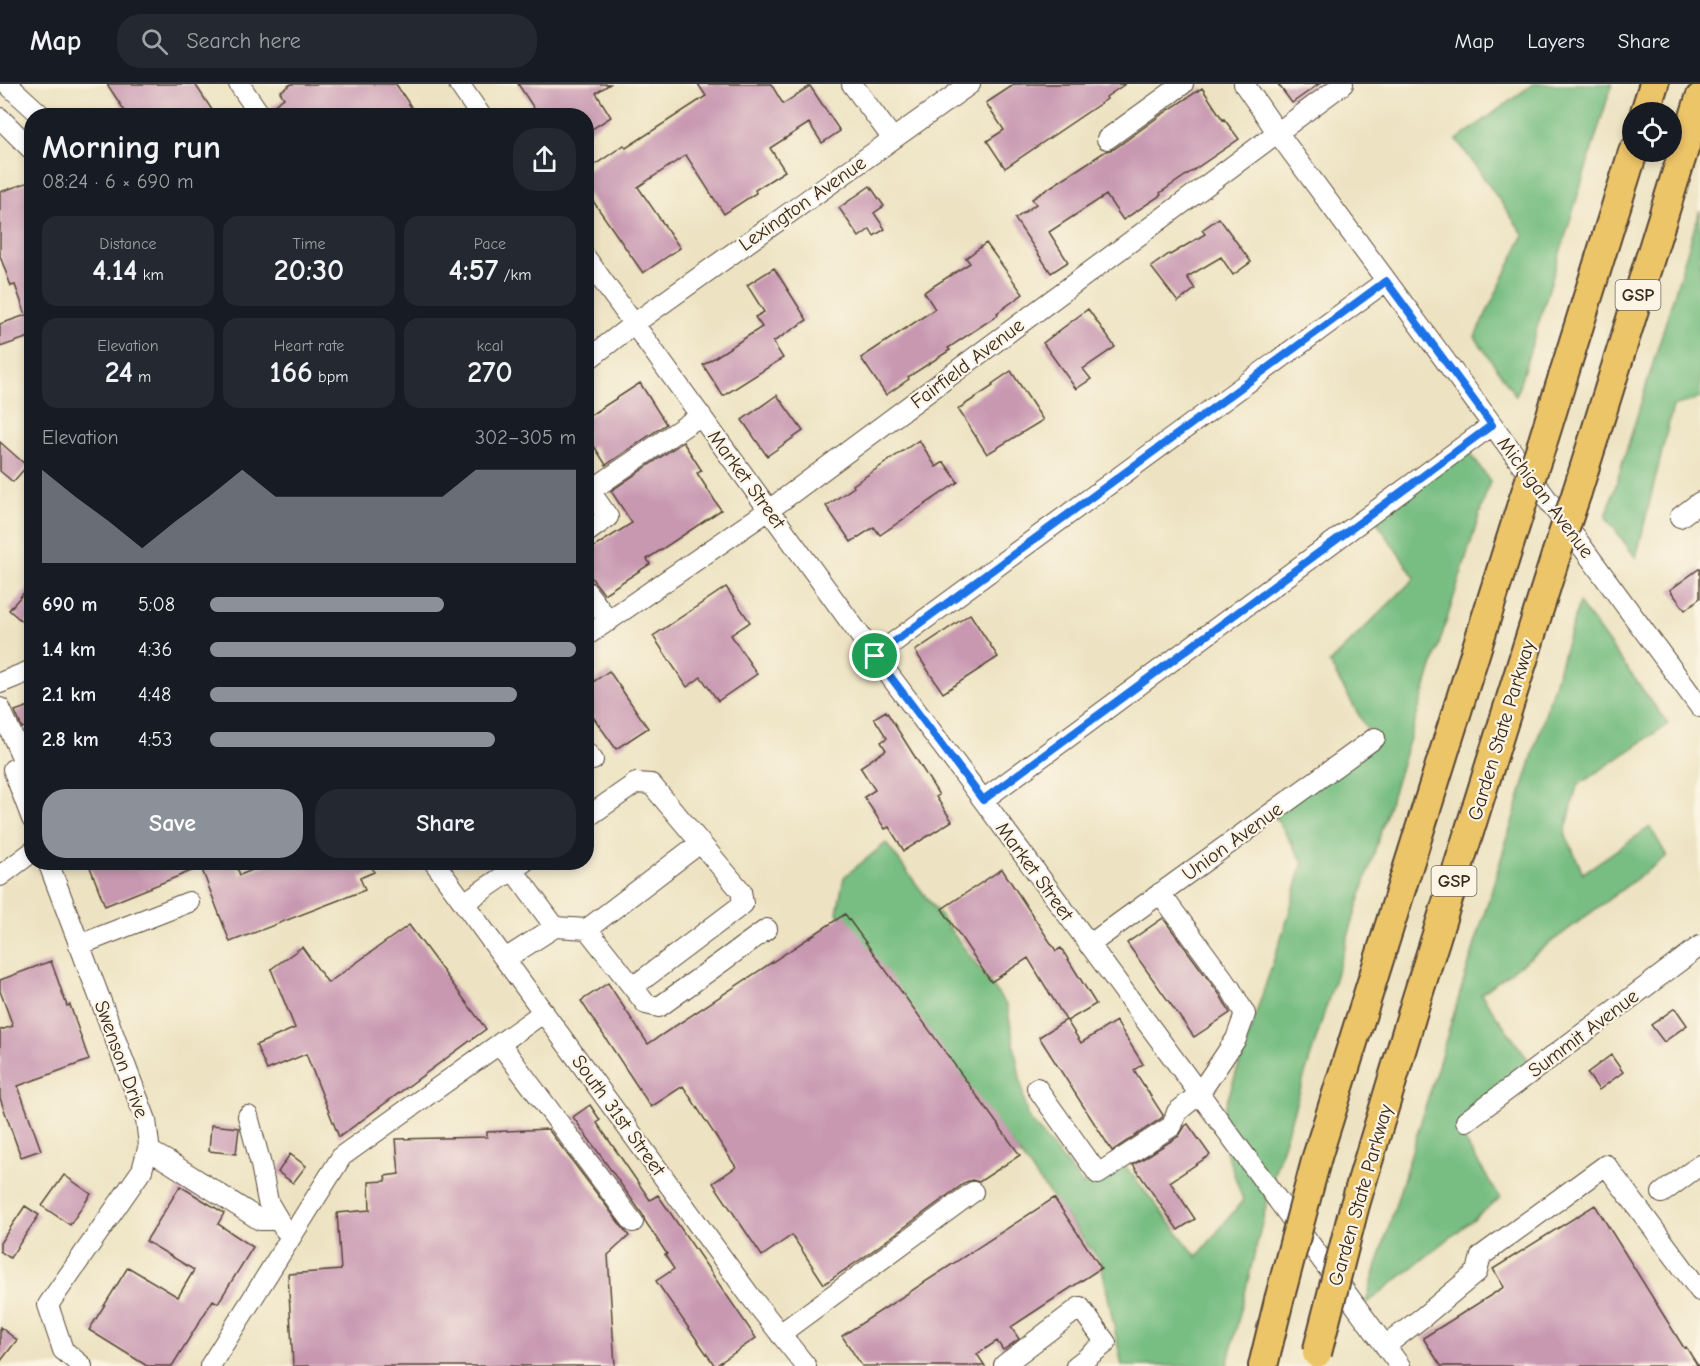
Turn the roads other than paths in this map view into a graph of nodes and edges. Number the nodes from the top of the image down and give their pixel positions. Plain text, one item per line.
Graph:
1 (7, 84) edge
2 (239, 84) edge
3 (459, 84) edge
4 (852, 84) edge
5 (970, 84) edge
6 (1183, 84) edge
7 (1244, 84) edge
8 (1343, 84) edge
9 (1654, 84) edge
10 (1700, 98) edge
11 (1648, 102) edge
12 (33, 108) edge
13 (256, 108) edge
14 (472, 108) edge
15 (0, 118) edge
16 (1277, 132) junction
17 (893, 139) junction
18 (1107, 139) dead end
19 (24, 142) edge
20 (1630, 162) edge
21 (594, 268) edge
22 (1386, 281) junction
23 (635, 323) junction
24 (594, 355) edge
25 (701, 415) junction
26 (1492, 425) junction
27 (594, 488) edge
28 (594, 497) edge
29 (1700, 502) edge
30 (769, 510) junction
31 (1680, 518) dead end
32 (594, 527) edge
33 (594, 601) edge
34 (609, 621) junction
35 (594, 631) edge
36 (875, 656) junction
37 (24, 673) edge
38 (0, 683) edge
39 (1700, 707) edge
40 (0, 708) edge
41 (1375, 738) dead end
42 (17, 767) edge
43 (24, 791) edge
44 (983, 800) junction
45 (594, 812) edge
46 (700, 843) junction
47 (24, 858) edge
48 (51, 870) edge
49 (440, 870) edge
50 (513, 870) edge
51 (521, 870) edge
52 (0, 876) edge
53 (1160, 893) junction
54 (189, 902) dead end
55 (464, 903) junction
56 (555, 927) junction
57 (587, 929) junction
58 (767, 929) dead end
59 (79, 945) junction
60 (1089, 945) junction
61 (1700, 946) edge
62 (505, 959) junction
63 (633, 987) junction
64 (544, 1012) junction
65 (500, 1044) junction
66 (1037, 1088) dead end
67 (1199, 1094) junction
68 (248, 1116) dead end
69 (1466, 1120) dead end
70 (147, 1150) junction
71 (1700, 1165) edge
72 (973, 1192) dead end
73 (1662, 1193) dead end
74 (278, 1220) junction
75 (633, 1222) dead end
76 (290, 1239) junction
77 (1700, 1291) edge
78 (780, 1334) junction
79 (1385, 1346) junction
80 (1316, 1359) edge
81 (82, 1366) edge
82 (210, 1366) edge
83 (806, 1366) edge
84 (1005, 1366) edge
85 (1076, 1366) edge
86 (1263, 1366) edge
87 (1400, 1366) edge

1 - 12 street
2 - 13 street
3 - 14 street
4 - 17 street
5 - 17 street, Lexington Avenue
6 - 18 street
7 - 16 street, Michigan Avenue
8 - 16 street, Fairfield Avenue
9 - 11 highway
10 - 80 highway, Garden State Parkway / GSP, bridge
15 - 19 street
16 - 22 street, Michigan Avenue
16 - 30 street, Fairfield Avenue
17 - 23 street, Lexington Avenue
20 - 86 highway, GSP, bridge
21 - 23 street, Market Street
22 - 26 street, Michigan Avenue
22 - 36 street
23 - 24 street, Lexington Avenue
23 - 25 street, Market Street
25 - 27 street
25 - 30 street, Market Street
26 - 39 street, Michigan Avenue
26 - 44 street
28 - 32 street
29 - 31 street
30 - 34 street, Fairfield Avenue
30 - 36 street, Market Street
33 - 34 street
34 - 35 street, Fairfield Avenue
36 - 44 street, Market Street
37 - 38 street
40 - 42 street
41 - 53 street, Union Avenue
42 - 43 street
44 - 60 street, Market Street
45 - 46 street
46 - 57 street
46 - 63 street
47 - 52 street
48 - 59 street, Swenson Drive
49 - 55 street, South 31st Street
50 - 55 street
51 - 56 street
53 - 60 street, Union Avenue
53 - 67 street
54 - 59 street
55 - 62 street, South 31st Street
56 - 57 street
56 - 62 street
57 - 63 street
58 - 63 street
59 - 70 street, Swenson Drive
60 - 67 street, Market Street
61 - 69 street, Summit Avenue
62 - 64 street, South 31st Street
64 - 65 street
64 - 78 street, South 31st Street
65 - 75 street
65 - 76 street
66 - 67 street
67 - 79 street, Market Street
68 - 74 street
70 - 74 street
70 - 81 street, Swenson Drive
71 - 73 street
72 - 78 street
74 - 76 street
76 - 82 street
77 - 79 street
78 - 83 street, South 31st Street
79 - 87 street, Market Street
84 - 85 street

